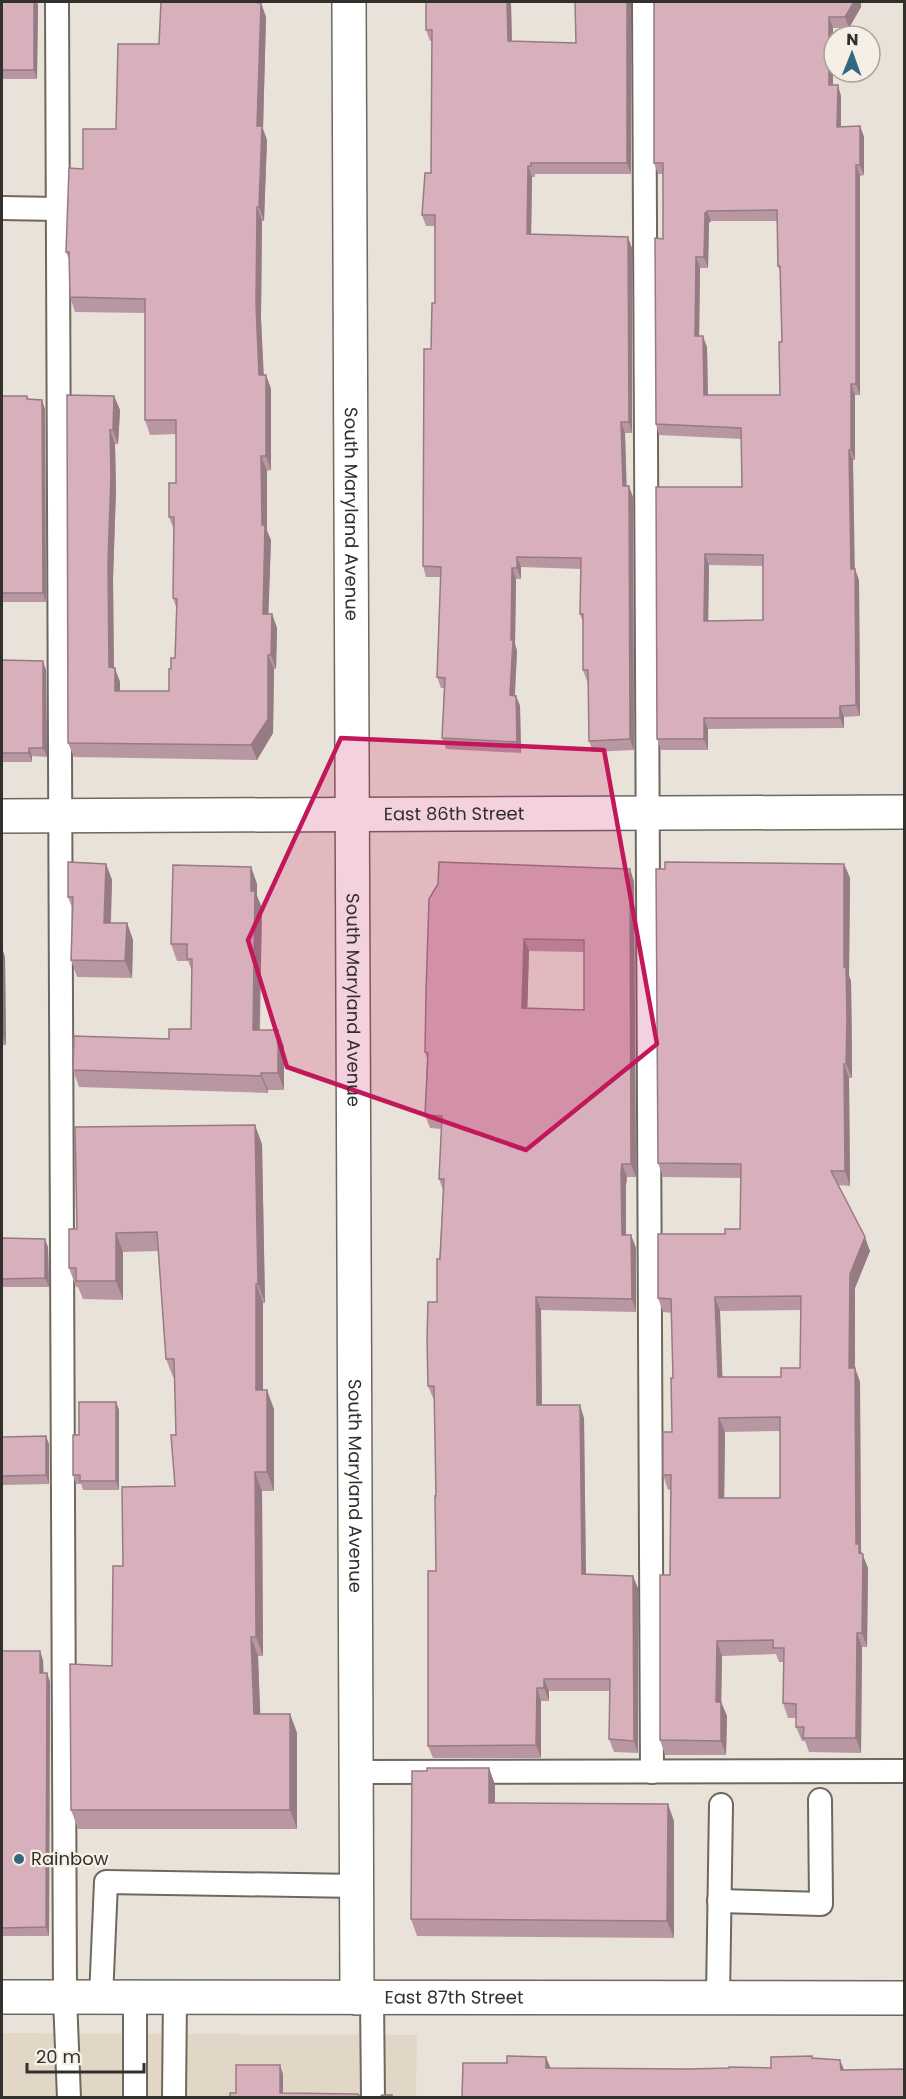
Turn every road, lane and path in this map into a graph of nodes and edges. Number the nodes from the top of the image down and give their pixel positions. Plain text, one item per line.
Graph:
1 (57, 2) edge
2 (349, 2) edge
3 (644, 2) edge
4 (2, 208) edge
5 (57, 209) junction
6 (904, 812) edge
7 (648, 813) junction
8 (352, 814) junction
9 (2, 816) edge
10 (60, 816) junction
11 (904, 1771) edge
12 (357, 1772) junction
13 (652, 1772) junction
14 (820, 1800) dead end
15 (721, 1805) dead end
16 (357, 1886) junction
17 (719, 1901) junction
18 (2, 1997) edge
19 (365, 1997) junction
20 (65, 1998) junction
21 (101, 1998) junction
22 (135, 1998) junction
23 (175, 1998) junction
24 (718, 1998) junction
25 (904, 1998) edge
26 (69, 2097) edge
27 (135, 2097) edge
28 (174, 2097) edge
29 (373, 2097) edge

1 - 5 lane
2 - 8 street, South Maryland Avenue
3 - 7 lane
4 - 5 lane
5 - 10 lane
6 - 7 street, East 86th Street
7 - 8 street, East 86th Street
7 - 13 lane
8 - 10 street, East 86th Street
8 - 12 street, South Maryland Avenue
9 - 10 street, East 86th Street
10 - 20 lane
11 - 13 lane
12 - 13 lane
12 - 16 street, South Maryland Avenue
14 - 17 lane
15 - 17 lane
16 - 19 street, South Maryland Avenue
16 - 21 lane
17 - 24 lane
18 - 20 street, East 87th Street
19 - 23 street, East 87th Street
19 - 24 street, East 87th Street
19 - 29 lane
20 - 21 street, East 87th Street
20 - 26 lane
21 - 22 street, East 87th Street
22 - 23 street, East 87th Street
22 - 27 lane
23 - 28 lane
24 - 25 street, East 87th Street

